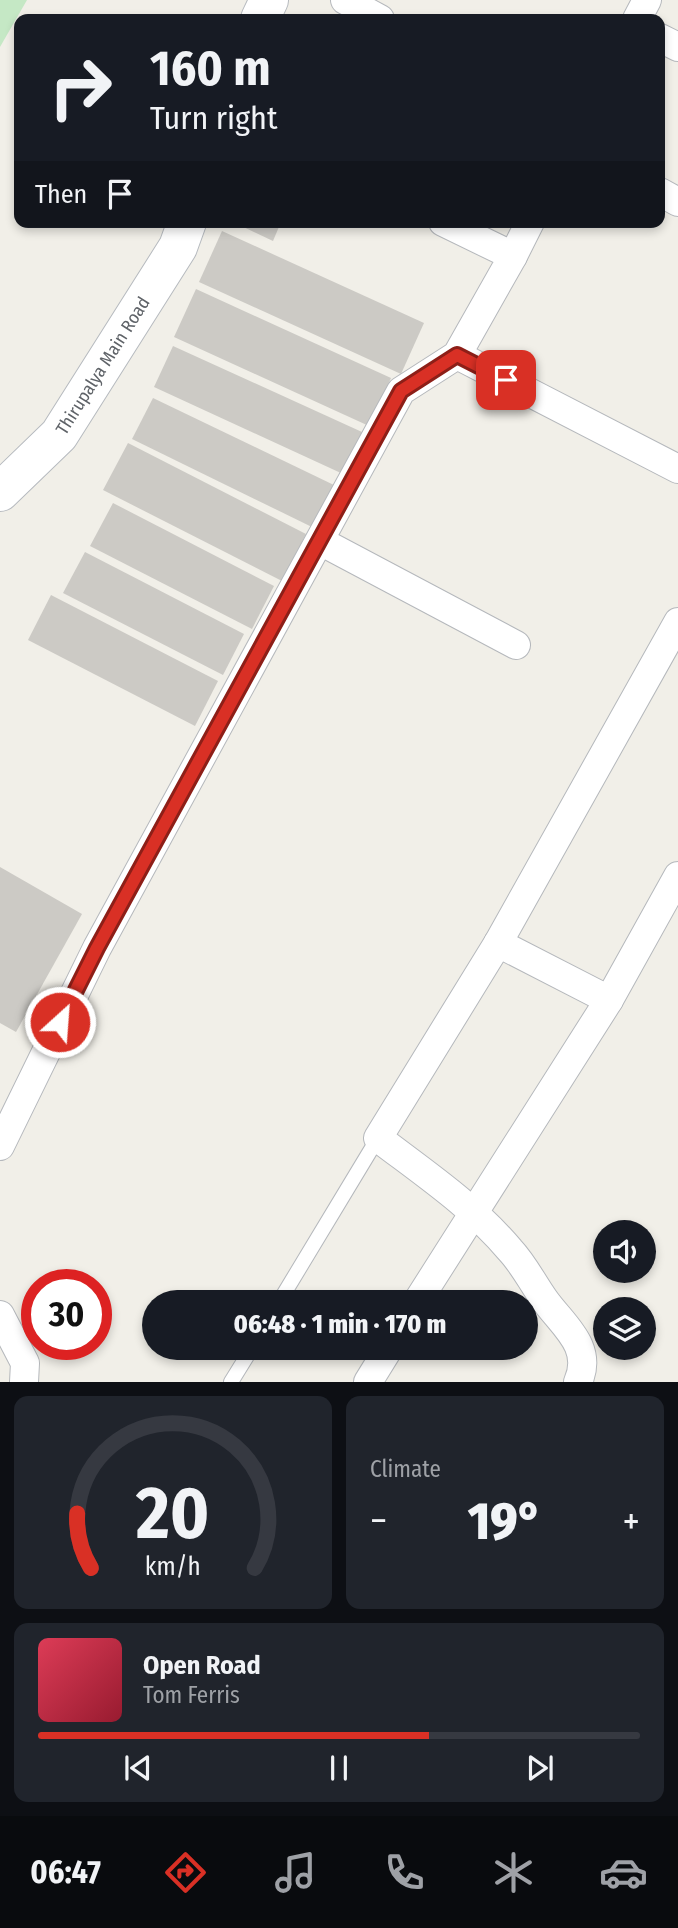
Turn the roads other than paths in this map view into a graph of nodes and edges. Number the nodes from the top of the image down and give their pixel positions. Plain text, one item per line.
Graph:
1 (345, 0) edge
2 (371, 14) edge
3 (185, 228) edge
4 (455, 228) edge
5 (527, 228) edge
6 (513, 256) junction
7 (457, 355) junction
8 (678, 469) edge
9 (0, 492) edge
10 (320, 541) junction
11 (678, 622) edge
12 (516, 645) dead end
13 (678, 876) edge
14 (498, 943) junction
15 (609, 1000) junction
16 (378, 1138) junction
17 (0, 1146) edge
18 (473, 1211) junction
19 (286, 1290) edge
20 (424, 1290) edge
21 (0, 1315) edge
22 (244, 1360) edge
23 (382, 1360) edge
24 (24, 1382) edge
25 (231, 1382) edge
26 (368, 1382) edge
27 (579, 1382) edge

1 - 2 street
3 - 9 street, Thirupalya Main Road
4 - 6 street
5 - 6 street
6 - 7 street
7 - 8 street
7 - 10 street
10 - 12 street
10 - 17 street
11 - 14 street
13 - 15 street
14 - 15 street
14 - 16 street
15 - 18 street
16 - 18 street
16 - 19 lane
18 - 20 street
18 - 27 street
21 - 24 street
22 - 25 lane
23 - 26 street

